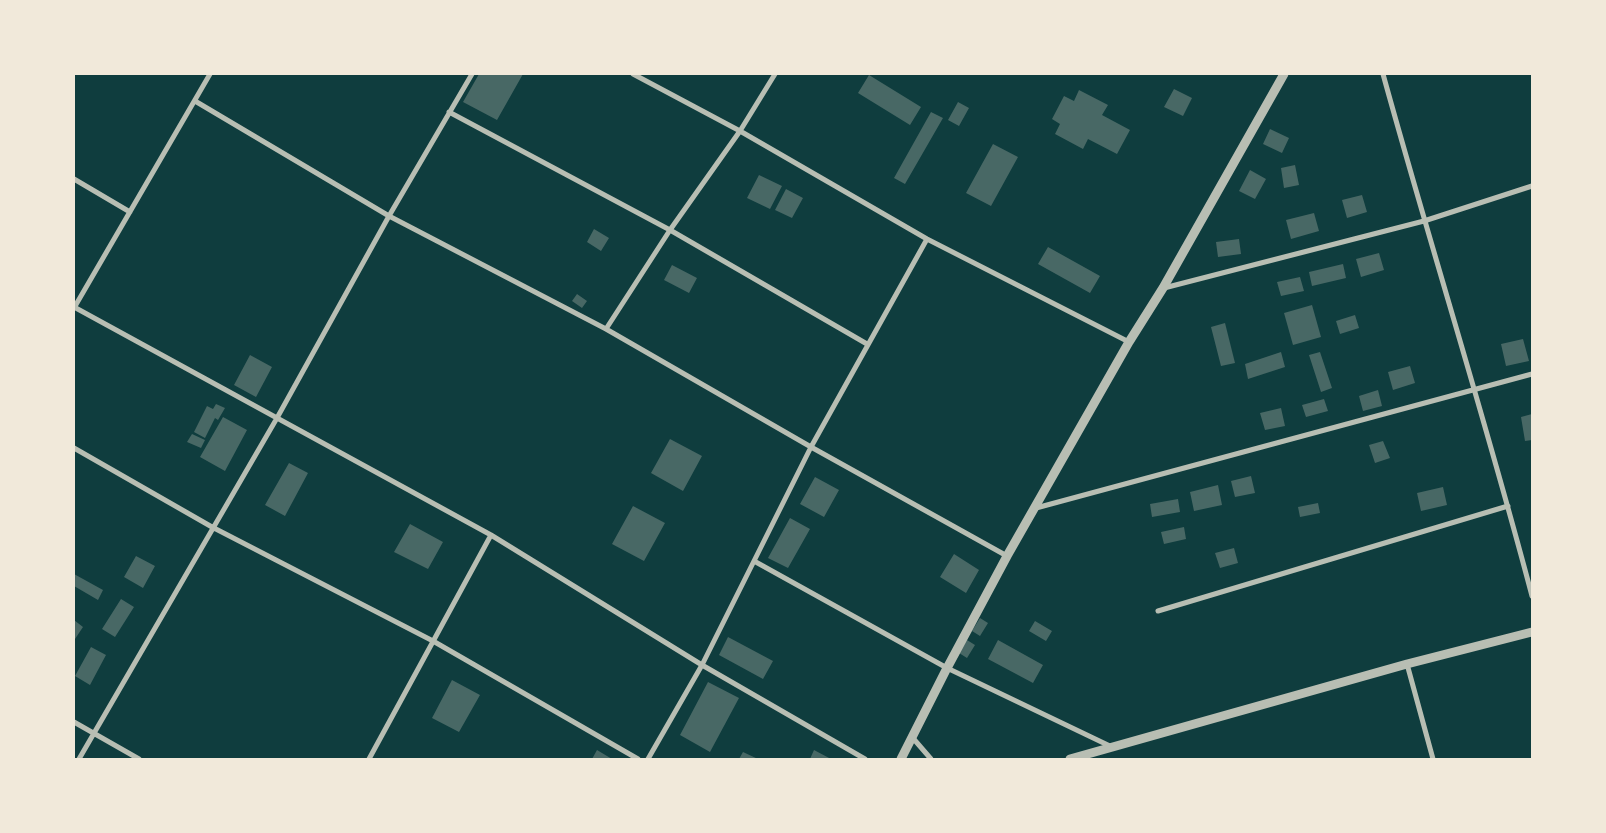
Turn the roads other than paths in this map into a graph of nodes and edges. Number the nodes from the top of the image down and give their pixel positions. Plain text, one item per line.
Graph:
1 (210, 74) edge
2 (472, 74) edge
3 (633, 74) edge
4 (775, 74) edge
5 (1284, 74) edge
6 (1383, 74) edge
7 (195, 101) junction
8 (449, 112) junction
9 (740, 131) junction
10 (74, 179) edge
11 (1532, 186) edge
12 (130, 212) junction
13 (389, 216) junction
14 (1424, 221) junction
15 (670, 230) junction
16 (927, 239) junction
17 (1163, 288) junction
18 (74, 308) edge
19 (606, 329) junction
20 (1129, 342) junction
21 (867, 344) junction
22 (1532, 374) edge
23 (1474, 390) junction
24 (277, 418) junction
25 (811, 447) junction
26 (74, 448) edge
27 (1508, 506) junction
28 (1036, 508) junction
29 (212, 526) junction
30 (491, 535) junction
31 (1008, 556) junction
32 (754, 561) junction
33 (1532, 596) edge
34 (1158, 611) dead end
35 (1532, 632) edge
36 (433, 641) junction
37 (1407, 664) junction
38 (702, 665) junction
39 (947, 668) junction
40 (74, 722) edge
41 (94, 733) junction
42 (912, 737) junction
43 (1113, 747) junction
44 (79, 759) edge
45 (139, 759) edge
46 (370, 759) edge
47 (638, 759) edge
48 (648, 759) edge
49 (865, 759) edge
50 (901, 759) edge
51 (931, 759) edge
52 (1070, 759) edge
53 (1433, 759) edge

1 - 7 street
2 - 8 street
3 - 9 street
4 - 9 street
5 - 17 street
6 - 14 street
7 - 12 street
7 - 13 street
8 - 13 street
8 - 15 street
9 - 15 street
9 - 16 street
10 - 12 street
11 - 14 street
12 - 18 street
13 - 19 street
13 - 24 street
14 - 17 street
14 - 23 street
15 - 19 street
15 - 21 street
16 - 20 street
16 - 21 street
17 - 20 street
18 - 24 street
19 - 25 street
20 - 28 street
21 - 25 street
22 - 23 street
23 - 27 street
23 - 28 street
24 - 29 street
24 - 30 street
25 - 31 street
25 - 32 street
26 - 29 street
27 - 33 street
27 - 34 street
28 - 31 street
29 - 36 street
29 - 41 street
30 - 36 street
30 - 38 street
31 - 39 street
32 - 38 street
32 - 39 street
35 - 37 street
36 - 46 street
36 - 47 street
37 - 43 street
37 - 53 street
38 - 48 street
38 - 49 street
39 - 42 street
39 - 43 street
40 - 41 street
41 - 44 street
41 - 45 street
42 - 50 street
42 - 51 street
43 - 52 street

